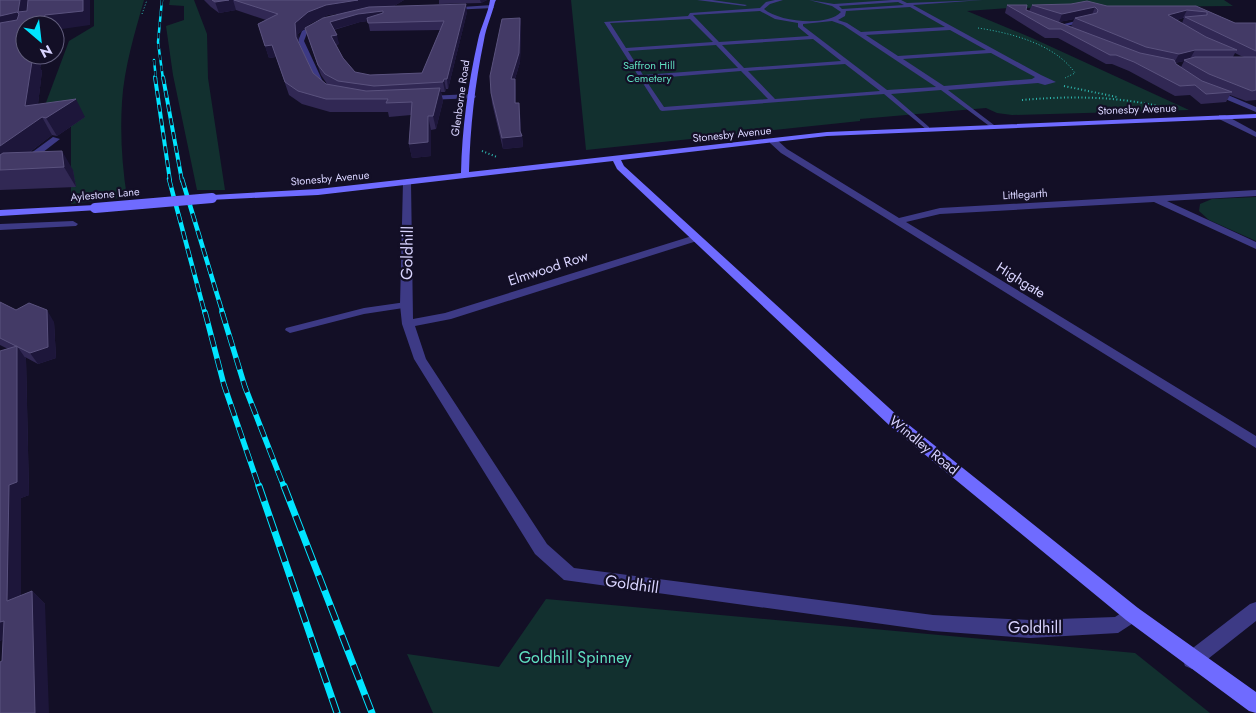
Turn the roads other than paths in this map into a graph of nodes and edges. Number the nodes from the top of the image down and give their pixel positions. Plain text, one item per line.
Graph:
1 (493, 0) edge
2 (699, 0) edge
3 (780, 0) edge
4 (811, 0) edge
5 (898, 0) edge
6 (981, 0) edge
7 (772, 1) edge
8 (821, 1) edge
9 (836, 2) edge
10 (908, 5) junction
11 (492, 7) junction
12 (442, 8) edge
13 (762, 8) junction
14 (842, 10) junction
15 (768, 15) junction
16 (1084, 16) edge
17 (693, 19) junction
18 (834, 20) junction
19 (326, 21) edge
20 (801, 22) junction
21 (950, 28) junction
22 (1077, 32) edge
23 (861, 34) junction
24 (815, 38) junction
25 (718, 44) junction
26 (624, 50) junction
27 (992, 51) junction
28 (898, 58) junction
29 (847, 62) junction
30 (743, 70) junction
31 (641, 77) junction
32 (1038, 79) junction
33 (1052, 81) road end
34 (940, 87) junction
35 (1206, 88) edge
36 (884, 91) junction
37 (334, 94) edge
38 (472, 96) junction
39 (418, 98) edge
40 (773, 100) junction
41 (1256, 110) edge
42 (1256, 116) edge
43 (1222, 117) junction
44 (992, 126) junction
45 (927, 128) junction
46 (1256, 135) edge
47 (56, 139) dead end
48 (773, 140) junction
49 (616, 158) junction
50 (18, 166) edge
51 (465, 176) junction
52 (407, 182) junction
53 (1256, 193) edge
54 (212, 198) joint
55 (1156, 199) junction
56 (0, 212) edge
57 (898, 221) junction
58 (73, 224) dead end
59 (0, 227) edge
60 (696, 238) junction
61 (1256, 246) edge
62 (406, 305) junction
63 (408, 324) junction
64 (290, 330) dead end
65 (1256, 443) edge
66 (1256, 610) edge
67 (1132, 614) junction
68 (1192, 660) junction
69 (1256, 704) edge

1 - 11 main road, Glenborne Road
2 - 13 lane
3 - 7 lane
4 - 8 lane
5 - 9 lane
5 - 10 lane
6 - 10 lane
7 - 13 lane
8 - 9 lane
9 - 14 lane
10 - 14 lane
10 - 21 lane
11 - 12 street
11 - 38 main road, Glenborne Road
13 - 15 lane
13 - 17 lane
14 - 18 lane
15 - 17 lane
15 - 20 lane
16 - 22 street
17 - 25 lane
17 - 26 lane
18 - 20 lane
18 - 23 lane
19 - 37 street
20 - 24 lane
21 - 23 lane
21 - 27 lane
23 - 28 lane
24 - 25 lane
24 - 29 lane
25 - 26 lane
25 - 30 lane
26 - 31 lane
27 - 28 lane
27 - 32 lane
28 - 34 lane
29 - 30 lane
29 - 36 lane
30 - 31 lane
30 - 40 lane
31 - 40 lane
32 - 33 lane
32 - 34 lane
34 - 36 lane
34 - 44 lane
35 - 41 street
36 - 40 lane
36 - 45 lane
38 - 39 street
38 - 51 main road, Glenborne Road
42 - 43 main road, Stonesby Avenue
43 - 44 main road, Stonesby Avenue
43 - 46 street
44 - 45 main road, Stonesby Avenue
45 - 48 main road, Stonesby Avenue
47 - 50 lane
48 - 49 main road, Stonesby Avenue
48 - 57 street, Highgate
49 - 51 main road, Stonesby Avenue
49 - 60 main road, Windley Road
51 - 52 main road, Stonesby Avenue
52 - 54 main road, Stonesby Avenue
52 - 62 street, Goldhill
53 - 55 street, Littlegarth
54 - 56 main road, Aylestone Lane, bridge
55 - 57 street, Littlegarth
55 - 61 street, Littlegarth
57 - 65 street, Highgate
58 - 59 street, Aylestone Lane
60 - 63 street, Elmwood Row
60 - 67 main road, Windley Road
62 - 63 street, Goldhill
62 - 64 lane
63 - 67 street, Goldhill
66 - 68 street
67 - 68 main road, Windley Road
68 - 69 main road, Windley Road

